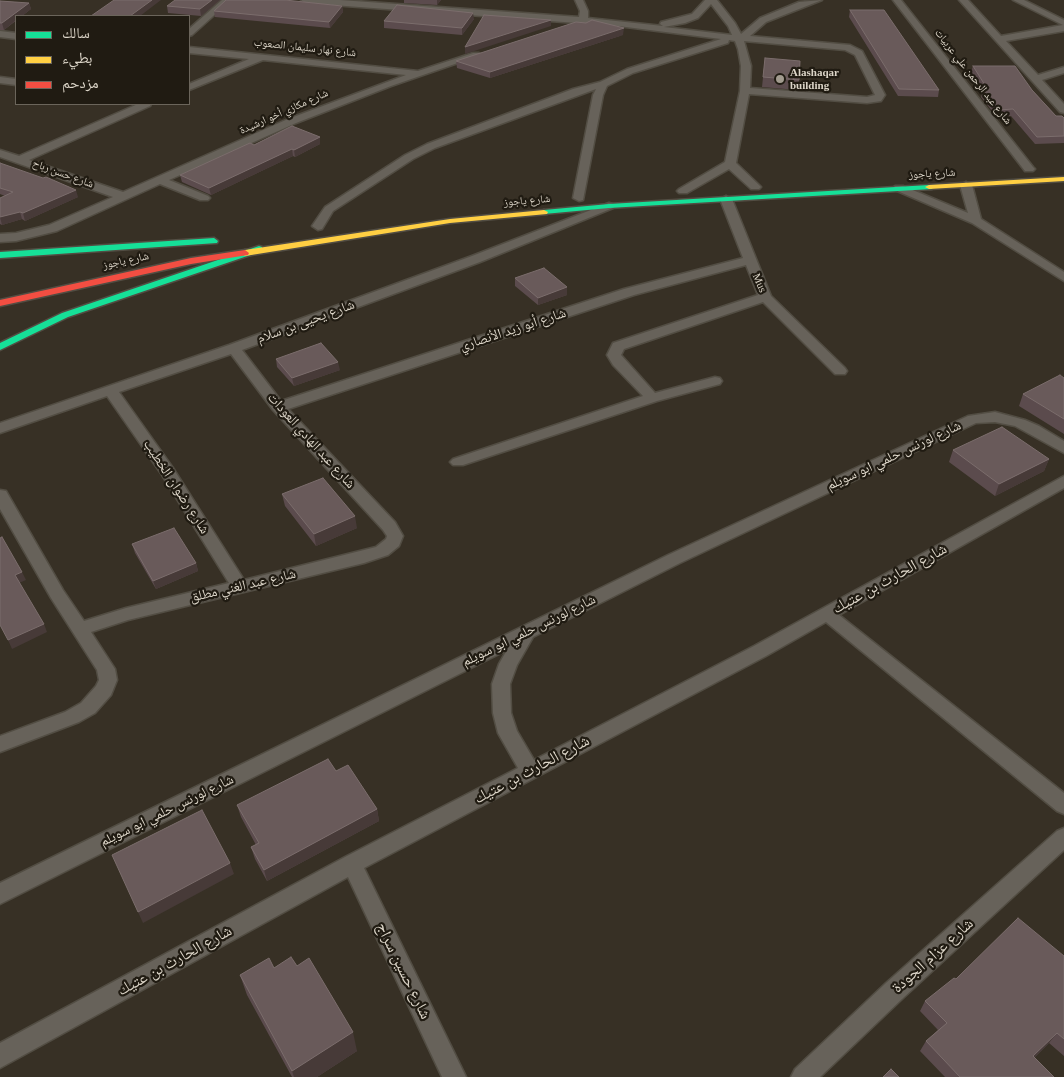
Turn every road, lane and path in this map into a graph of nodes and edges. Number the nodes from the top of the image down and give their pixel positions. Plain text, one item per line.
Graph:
1 (227, 0) edge
2 (305, 0) edge
3 (579, 0) edge
4 (711, 0) edge
5 (818, 0) edge
6 (897, 0) edge
7 (963, 0) edge
8 (1017, 0) edge
9 (583, 21) junction
10 (1064, 23) edge
11 (647, 26) junction
12 (1064, 28) edge
13 (556, 30) edge
14 (190, 32) edge
15 (736, 34) junction
16 (2, 36) edge
17 (15, 36) edge
18 (713, 36) junction
19 (1000, 39) junction
20 (725, 41) junction
21 (743, 49) junction
22 (190, 50) edge
23 (482, 53) edge
24 (264, 56) junction
25 (1064, 70) edge
26 (418, 74) junction
27 (1036, 79) junction
28 (0, 80) edge
29 (15, 82) edge
30 (603, 84) junction
31 (190, 87) edge
32 (745, 91) junction
33 (143, 105) edge
34 (1064, 110) edge
35 (0, 153) edge
36 (21, 159) junction
37 (730, 164) junction
38 (1034, 169) joint
39 (1064, 179) edge
40 (162, 181) junction
41 (966, 185) junction
42 (755, 187) junction
43 (899, 188) junction
44 (683, 191) junction
45 (125, 197) junction
46 (204, 198) edge
47 (579, 198) junction
48 (726, 199) junction
49 (609, 206) junction
50 (440, 211) dead end
51 (976, 221) junction
52 (336, 223) dead end
53 (313, 226) joint
54 (0, 238) edge
55 (259, 249) junction
56 (0, 255) edge
57 (130, 259) dead end
58 (750, 260) junction
59 (1064, 278) edge
60 (765, 297) junction
61 (0, 303) edge
62 (0, 347) edge
63 (234, 348) junction
64 (840, 371) dead end
65 (715, 381) dead end
66 (110, 390) junction
67 (652, 398) junction
68 (278, 407) junction
69 (0, 428) edge
70 (1064, 448) edge
71 (458, 462) dead end
72 (1064, 481) edge
73 (0, 495) edge
74 (392, 531) joint
75 (239, 586) junction
76 (826, 614) junction
77 (80, 629) junction
78 (526, 633) junction
79 (0, 744) edge
80 (530, 771) junction
81 (1064, 805) edge
82 (1064, 837) edge
83 (352, 864) junction
84 (0, 894) edge
85 (0, 1056) edge
86 (454, 1077) edge
87 (803, 1077) edge

1 - 14 street
2 - 9 street
3 - 9 street
4 - 11 street
4 - 15 street
5 - 15 street
6 - 38 street, شارع عبد الرحمن علي عربيات
7 - 19 street
8 - 10 street
9 - 11 street
9 - 13 street
11 - 15 street
11 - 18 street
12 - 19 street
15 - 18 street
15 - 21 street
15 - 32 street
16 - 17 street
18 - 20 street
19 - 27 street
20 - 21 street
20 - 30 street
21 - 32 street
22 - 24 street, شارع نهار سليمان الصعوب
23 - 26 street, شارع مكازي أخو ارشيدة
24 - 26 street, شارع نهار سليمان الصعوب
24 - 31 street
25 - 27 street
26 - 40 street, شارع مكازي أخو ارشيدة
27 - 34 street
28 - 29 street
30 - 47 street
30 - 53 street
32 - 37 street
33 - 36 street
35 - 36 street, شارع حسن رباح
36 - 45 street, شارع حسن رباح
37 - 42 street
37 - 44 street
38 - 42 main road, شارع ياجوز
39 - 41 main road, شارع ياجوز
40 - 45 street, شارع مكازي أخو ارشيدة
40 - 46 street
41 - 43 main road, شارع ياجوز
41 - 51 street
42 - 44 main road, شارع ياجوز
43 - 48 main road, شارع ياجوز
43 - 51 street
44 - 47 main road, شارع ياجوز
45 - 54 street, شارع مكازي أخو ارشيدة
47 - 50 main road, شارع ياجوز
48 - 49 main road, شارع ياجوز
48 - 58 street, Mus
49 - 55 main road, شارع ياجوز
49 - 63 street, شارع يحيى بن سلام
51 - 59 street
52 - 53 main road
55 - 61 main road, شارع ياجوز
55 - 62 main road
56 - 57 main road, شارع ياجوز
58 - 60 street, Mus
58 - 68 street, شارع أبو زيد الأنصاري
60 - 64 street, Mus
60 - 67 street
63 - 66 street, شارع يحيى بن سلام
63 - 68 street, شارع عبد الهادي العودات
65 - 67 street
66 - 69 street, شارع يحيى بن سلام
66 - 75 street, شارع رضوان الخطيب
67 - 71 street
68 - 74 street, شارع عبد الهادي العودات
70 - 78 street, شارع لورنس حلمي ابو سويلم
72 - 76 street, شارع الحارث بن عتيك
73 - 77 street
74 - 75 street, شارع عبد الغني مطلق
75 - 77 street, شارع عبد الغني مطلق
76 - 80 street, شارع الحارث بن عتيك
76 - 81 street
77 - 79 street
78 - 80 street
78 - 84 street, شارع لورنس حلمي ابو سويلم
80 - 83 street, شارع الحارث بن عتيك
82 - 87 street, شارع عزام الجودة
83 - 85 street, شارع الحارث بن عتيك
83 - 86 street, شارع حسين سراج

